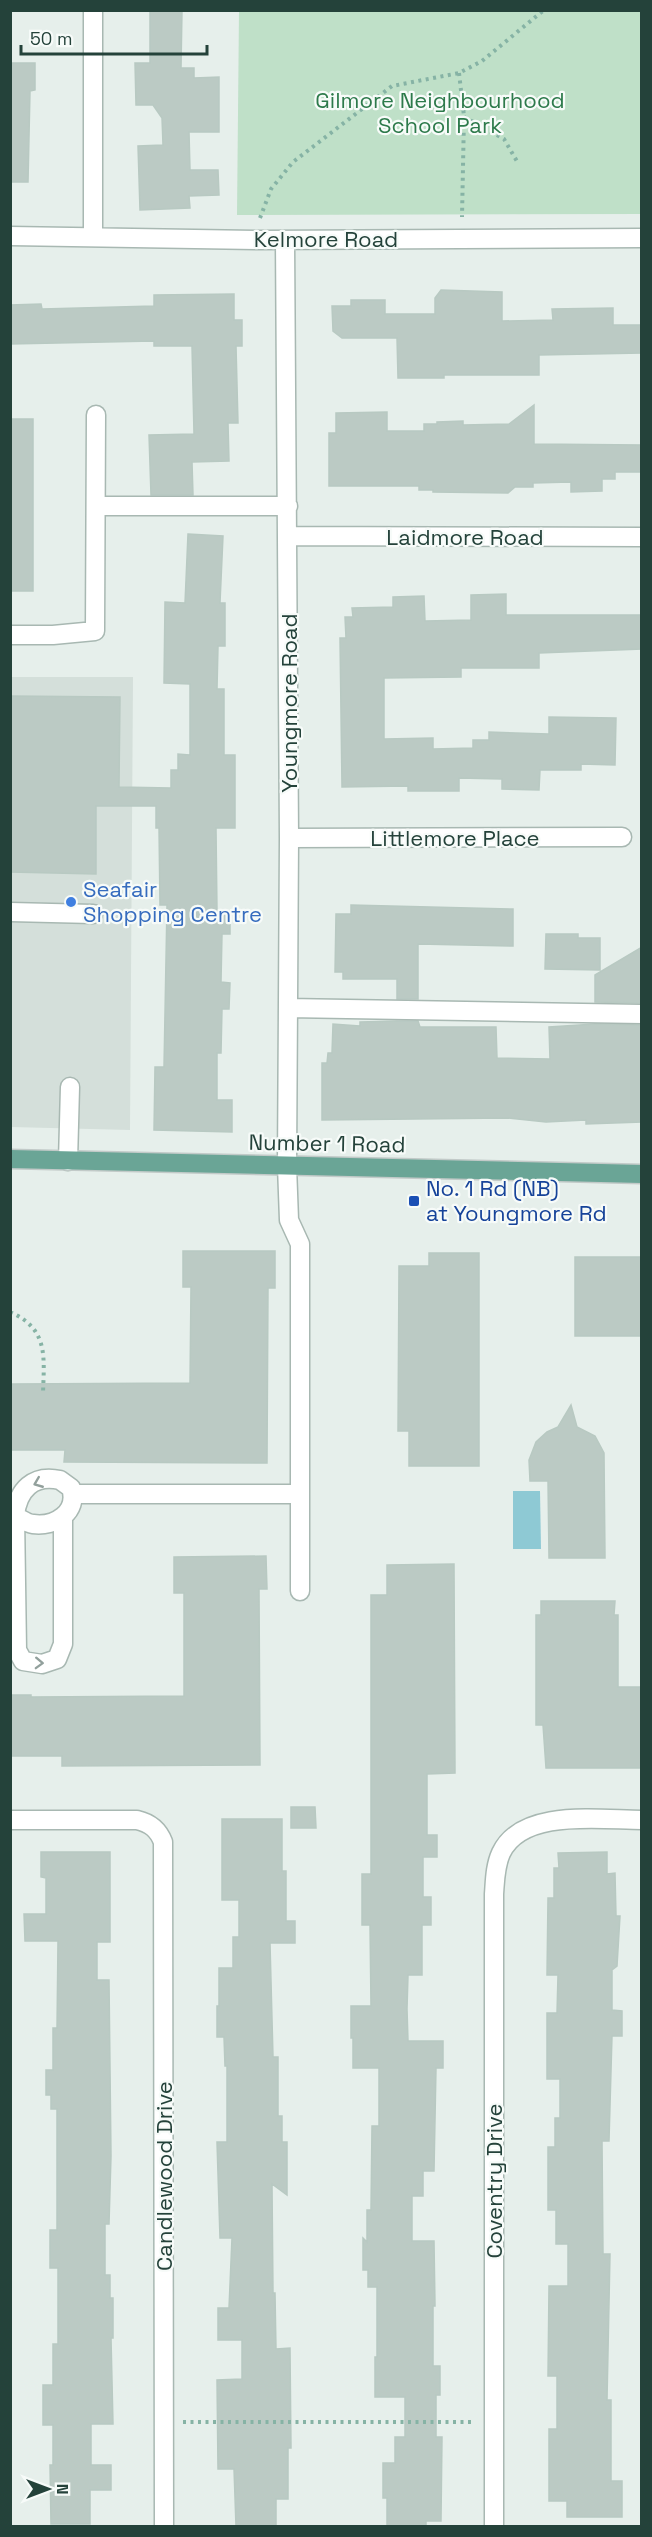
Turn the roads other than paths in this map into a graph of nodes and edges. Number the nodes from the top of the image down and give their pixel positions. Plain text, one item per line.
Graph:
1 (93, 10) edge
2 (10, 236) edge
3 (93, 236) junction
4 (642, 238) edge
5 (285, 240) junction
6 (96, 415) dead end
7 (96, 506) junction
8 (288, 506) junction
9 (288, 536) junction
10 (642, 537) edge
11 (10, 635) edge
12 (622, 837) dead end
13 (289, 838) junction
14 (10, 912) edge
15 (93, 914) dead end
16 (288, 1008) junction
17 (642, 1014) edge
18 (69, 1088) dead end
19 (10, 1160) edge
20 (68, 1161) junction
21 (287, 1166) junction
22 (642, 1174) edge
23 (73, 1494) junction
24 (300, 1494) junction
25 (13, 1515) edge
26 (63, 1518) junction
27 (300, 1591) dead end
28 (10, 1820) edge
29 (642, 1820) edge
30 (164, 2526) edge
31 (494, 2526) edge

1 - 3 street
2 - 3 street, Kelmore Road
3 - 5 street, Kelmore Road
4 - 5 street, Kelmore Road
5 - 8 street, Youngmore Road
6 - 7 street
7 - 8 street
7 - 11 street
8 - 9 street, Youngmore Road
9 - 10 street, Laidmore Road
9 - 13 street, Youngmore Road
12 - 13 street, Littlemore Place
13 - 16 street, Youngmore Road
14 - 15 street
16 - 17 street
16 - 21 street, Youngmore Road
18 - 20 street
19 - 20 main road, Number 1 Road
20 - 21 main road, Number 1 Road
21 - 22 main road, Number 1 Road
21 - 24 street, Youngmore Road
23 - 24 street
23 -> 25 street
23 - 26 street
24 - 27 street, Youngmore Road
25 - 26 street
25 -> 26 street
28 - 30 street, Candlewood Drive
29 - 31 street, Coventry Drive

